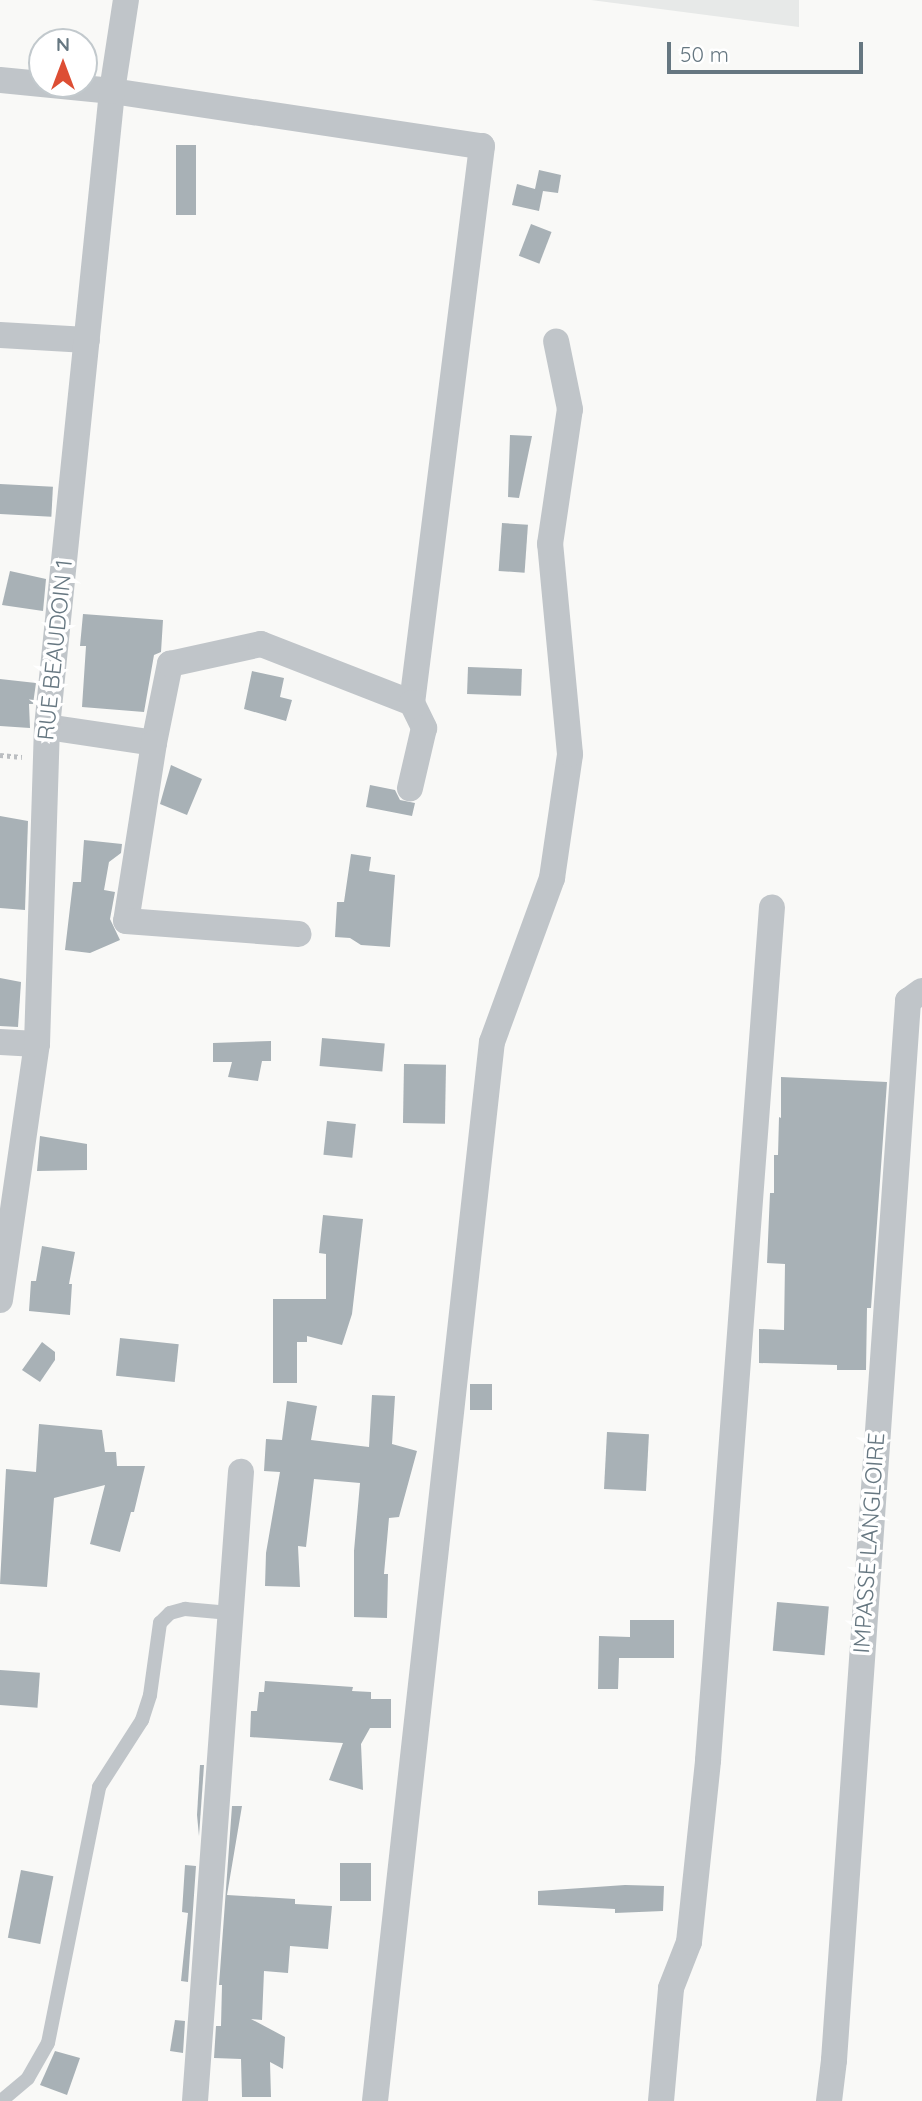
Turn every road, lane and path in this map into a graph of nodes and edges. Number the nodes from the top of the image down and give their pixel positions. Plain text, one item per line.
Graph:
1 (126, 0) edge
2 (0, 80) edge
3 (112, 91) junction
4 (0, 335) edge
5 (87, 340) junction
6 (556, 341) dead end
7 (412, 704) junction
8 (47, 727) junction
9 (154, 743) junction
10 (410, 788) dead end
11 (772, 907) dead end
12 (299, 934) dead end
13 (922, 990) edge
14 (0, 1042) edge
15 (37, 1044) junction
16 (0, 1300) edge
17 (241, 1472) dead end
18 (230, 1613) junction
19 (1, 2101) edge
20 (195, 2101) edge
21 (375, 2101) edge
22 (661, 2101) edge
23 (829, 2101) edge

1 - 3 street, RUE BEAUDOIN 1
2 - 3 street
3 - 5 street, RUE BEAUDOIN 1
3 - 7 street
4 - 5 street
5 - 8 street, RUE BEAUDOIN 1
6 - 21 street
7 - 9 street
7 - 10 street
8 - 9 street
8 - 15 street, RUE BEAUDOIN 1
9 - 12 street
11 - 22 street
13 - 23 street, IMPASSE LANGLOIRE
14 - 15 street
15 - 16 street, RUE BEAUDOIN 1
17 - 18 street
18 - 19 lane
18 - 20 street

